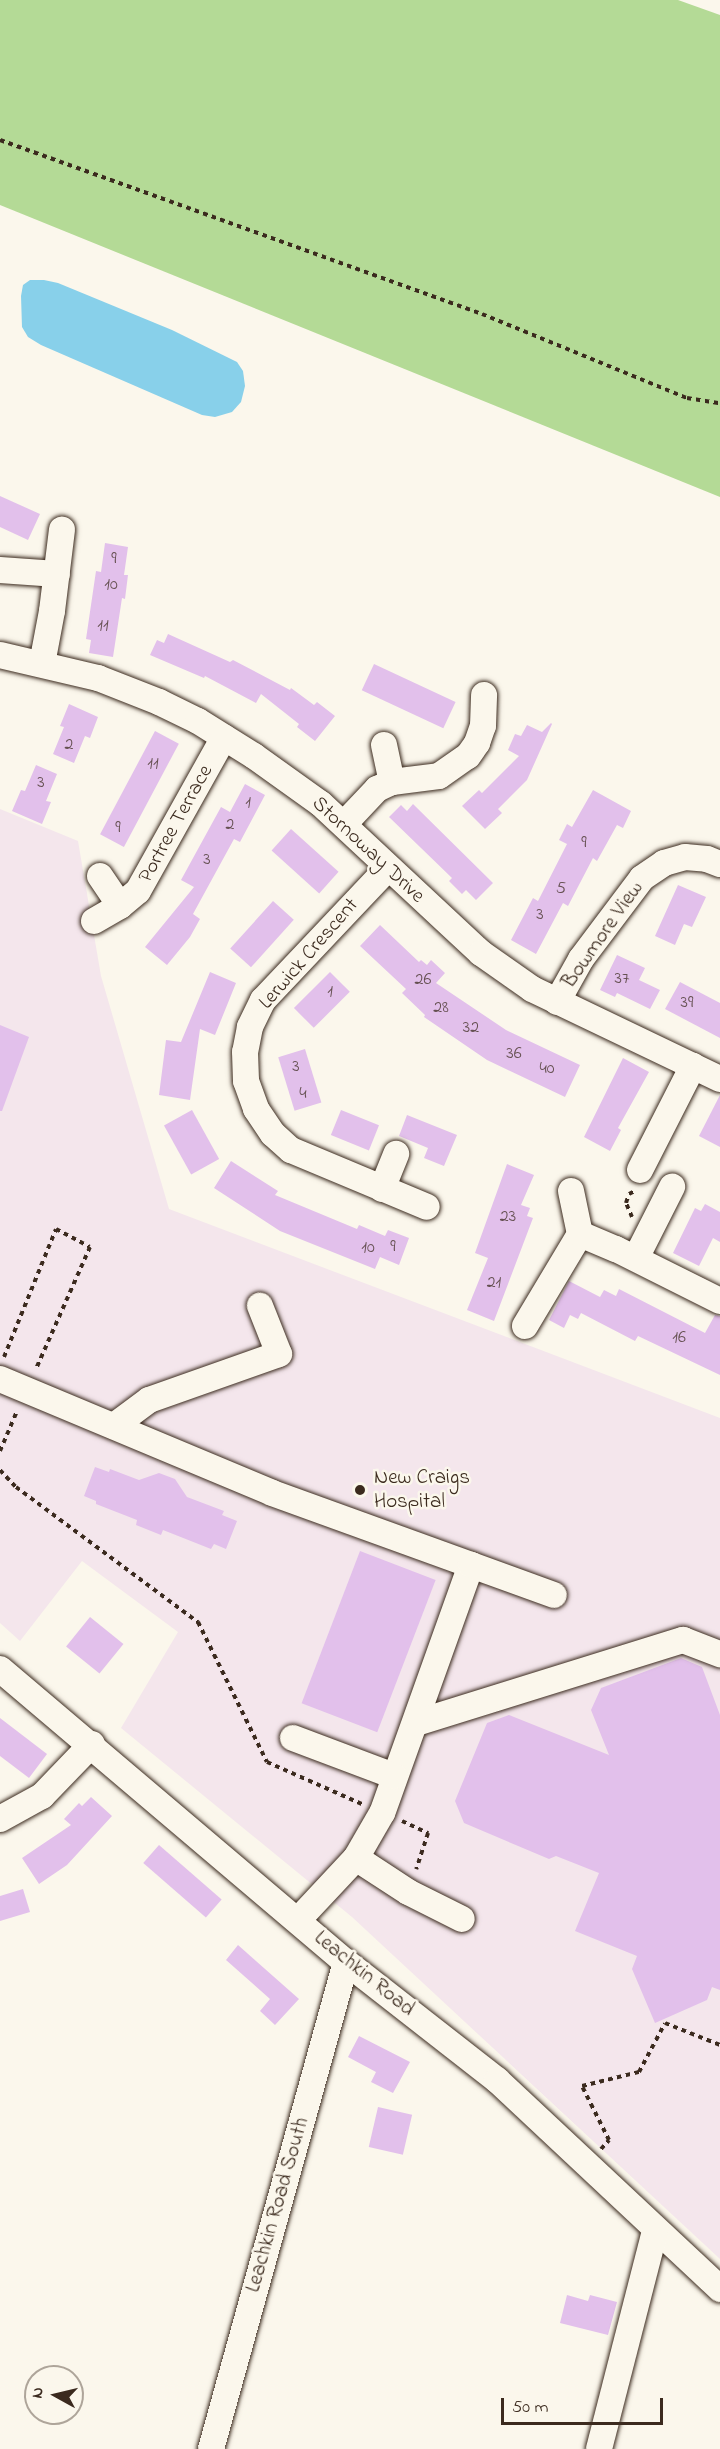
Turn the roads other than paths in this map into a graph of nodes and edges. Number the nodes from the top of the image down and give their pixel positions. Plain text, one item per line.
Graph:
1 (62, 530) dead end
2 (0, 570) edge
3 (57, 574) junction
4 (0, 656) edge
5 (42, 664) junction
6 (484, 695) dead end
7 (224, 737) junction
8 (384, 745) dead end
9 (392, 783) junction
10 (344, 824) junction
11 (720, 864) edge
12 (388, 868) junction
13 (100, 876) dead end
14 (120, 906) junction
15 (94, 921) dead end
16 (557, 1002) junction
17 (693, 1066) junction
18 (720, 1079) edge
19 (396, 1154) dead end
20 (640, 1170) dead end
21 (672, 1187) dead end
22 (382, 1190) junction
23 (571, 1191) dead end
24 (427, 1207) dead end
25 (580, 1234) junction
26 (636, 1258) junction
27 (720, 1301) edge
28 (260, 1306) dead end
29 (525, 1326) dead end
30 (0, 1379) edge
31 (114, 1426) junction
32 (471, 1565) junction
33 (554, 1595) dead end
34 (720, 1654) edge
35 (0, 1669) edge
36 (416, 1723) junction
37 (293, 1738) dead end
38 (92, 1744) junction
39 (393, 1776) junction
40 (0, 1819) edge
41 (356, 1858) junction
42 (462, 1918) dead end
43 (298, 1920) junction
44 (346, 1962) junction
45 (655, 2230) junction
46 (720, 2289) edge
47 (211, 2449) edge
48 (599, 2449) edge

1 - 3 street
2 - 3 street
3 - 5 street
4 - 5 street, Stornoway Drive
5 - 7 street, Stornoway Drive
6 - 9 street
7 - 10 street, Stornoway Drive
7 - 14 street, Portree Terrace
8 - 9 street
9 - 10 street
10 - 12 street, Stornoway Drive
11 - 16 street, Bowmore View
12 - 16 street, Stornoway Drive
12 - 22 street, Lerwick Crescent
13 - 14 street, Portree Terrace
14 - 15 street, Portree Terrace
16 - 17 street, Stornoway Drive
17 - 18 street, Stornoway Drive
17 - 20 street
19 - 22 street
21 - 26 street
22 - 24 street, Lerwick Crescent
23 - 25 street
25 - 26 street
25 - 29 street
26 - 27 street
28 - 31 street
30 - 31 street
31 - 32 street
32 - 33 street
32 - 36 street
34 - 36 street
35 - 38 street, Leachkin Road
36 - 39 street
37 - 39 street
38 - 40 street
38 - 43 street, Leachkin Road
39 - 41 street
41 - 42 street
41 - 43 street
43 - 44 street, Leachkin Road
44 - 45 street, Leachkin Road
44 - 47 street, Leachkin Road South
45 - 46 street, Leachkin Road
45 - 48 street

